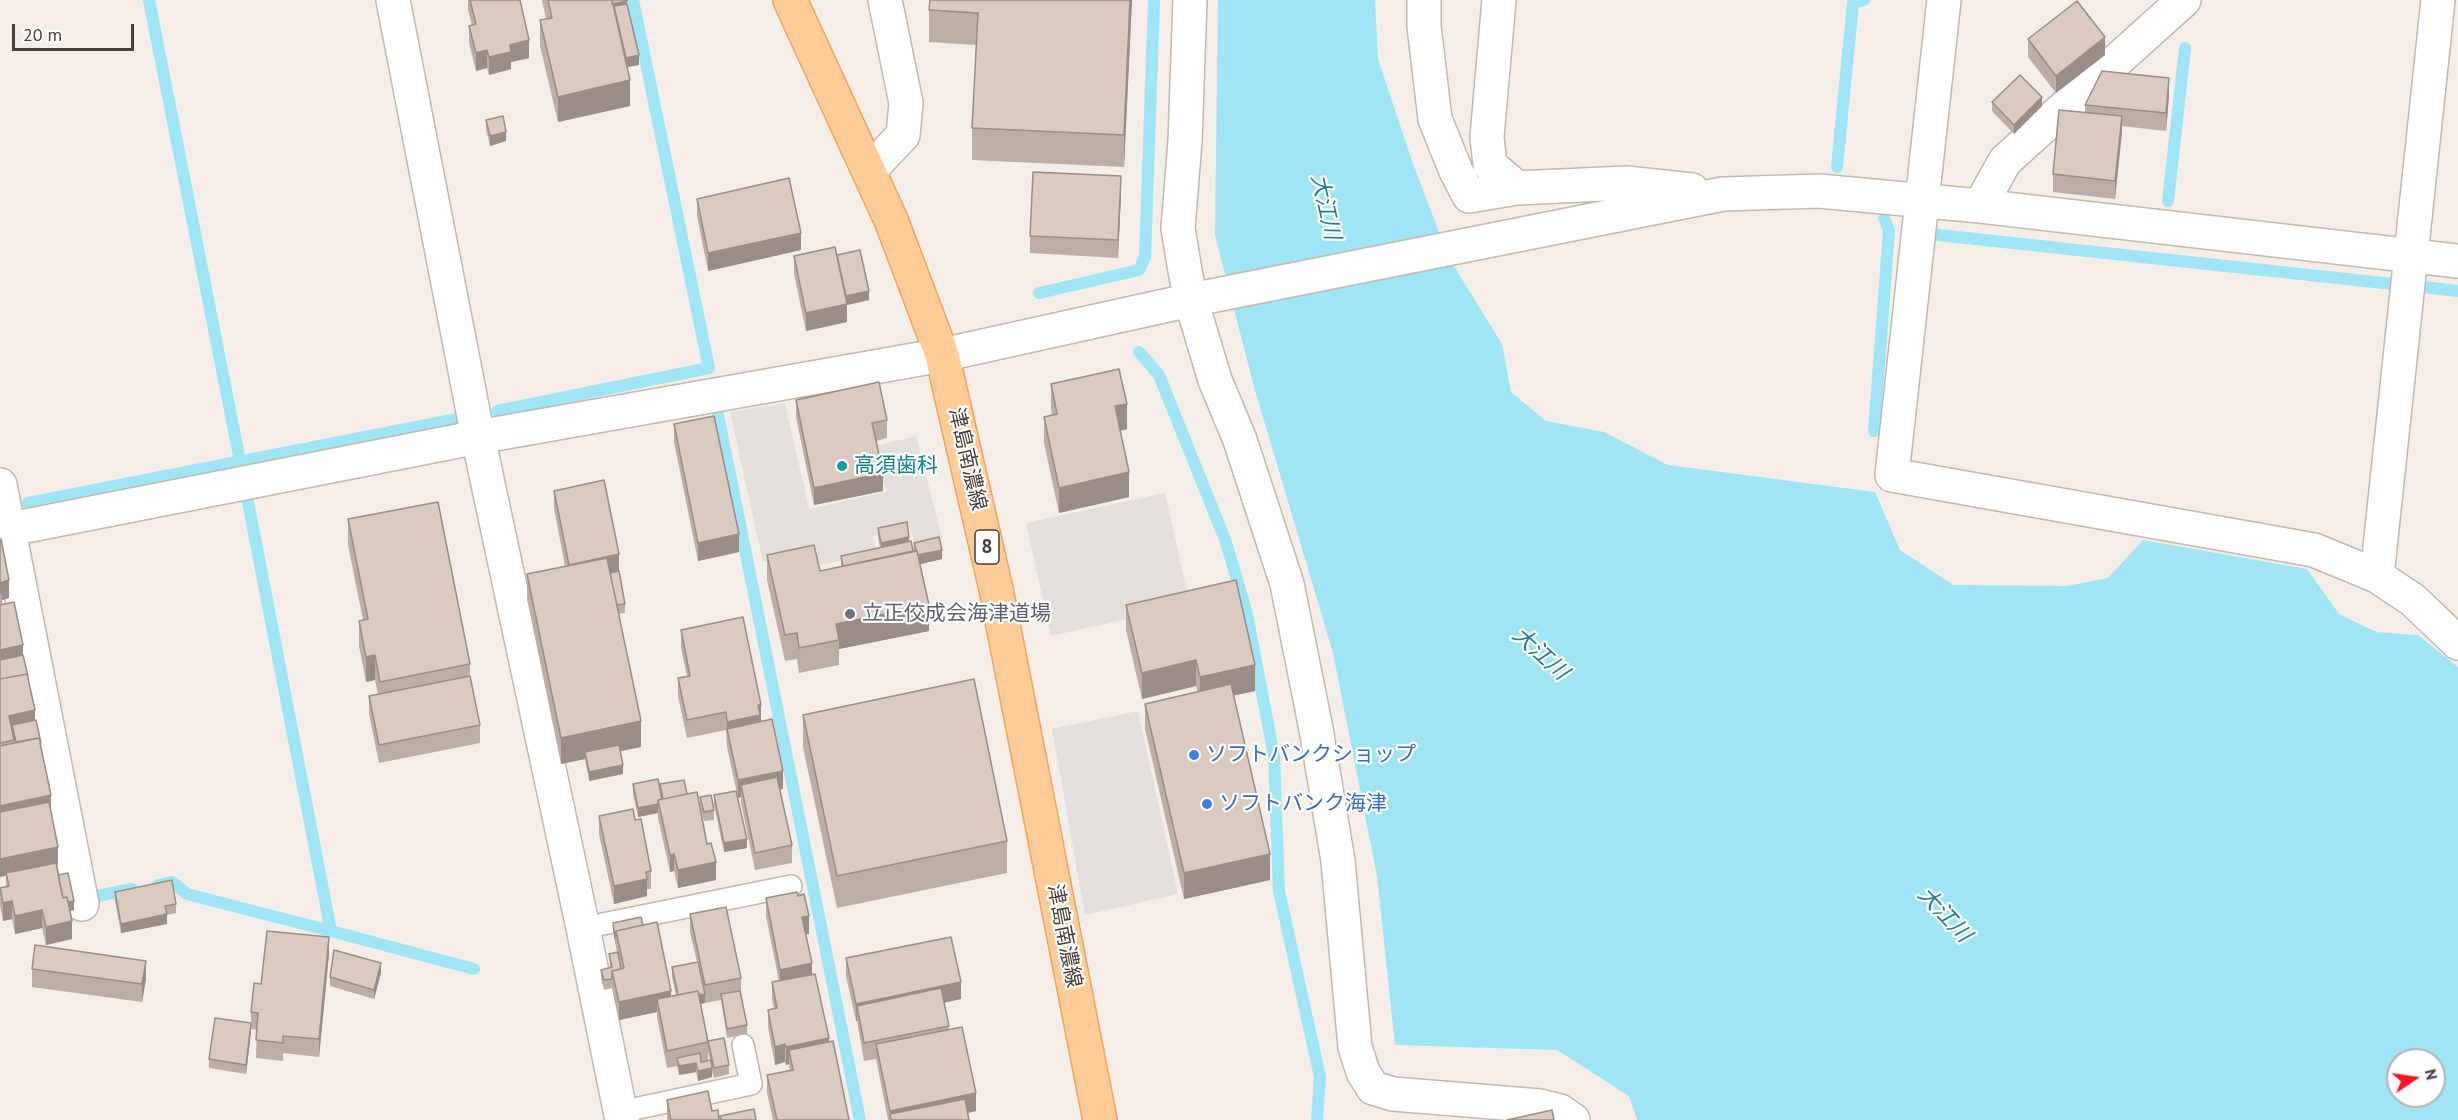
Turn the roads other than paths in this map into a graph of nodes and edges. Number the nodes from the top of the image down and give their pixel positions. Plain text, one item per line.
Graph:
1 (393, 0) edge
2 (790, 0) edge
3 (885, 0) edge
4 (1190, 0) edge
5 (1424, 0) edge
6 (1499, 0) edge
7 (1944, 0) edge
8 (2184, 0) edge
9 (2442, 3) edge
10 (869, 171) junction
11 (1517, 188) junction
12 (1724, 194) junction
13 (1922, 201) junction
14 (1980, 206) junction
15 (2412, 255) junction
16 (2458, 261) edge
17 (1200, 299) junction
18 (942, 355) junction
19 (478, 437) junction
20 (0, 485) edge
21 (4, 530) edge
22 (2377, 576) junction
23 (2458, 643) edge
24 (791, 886) dead end
25 (82, 904) dead end
26 (583, 928) junction
27 (743, 1045) dead end
28 (621, 1116) edge
29 (1100, 1120) edge
30 (1573, 1120) edge

1 - 19 street
2 - 10 main road, 津島南濃線 / 8
3 - 10 street
4 - 17 street
5 - 11 street
6 - 11 street
7 - 13 street
8 - 14 street
9 - 15 street
10 - 18 main road, 津島南濃線 / 8
11 - 12 street
12 - 13 street
12 - 17 street
13 - 14 street
13 - 22 street
14 - 15 street
15 - 16 street
15 - 22 street
17 - 18 street
17 - 30 street
18 - 19 street
18 - 29 main road, 津島南濃線 / 8
19 - 21 street
19 - 26 street
20 - 21 street
21 - 25 street
22 - 23 street
24 - 26 lane
26 - 28 street
27 - 28 lane

